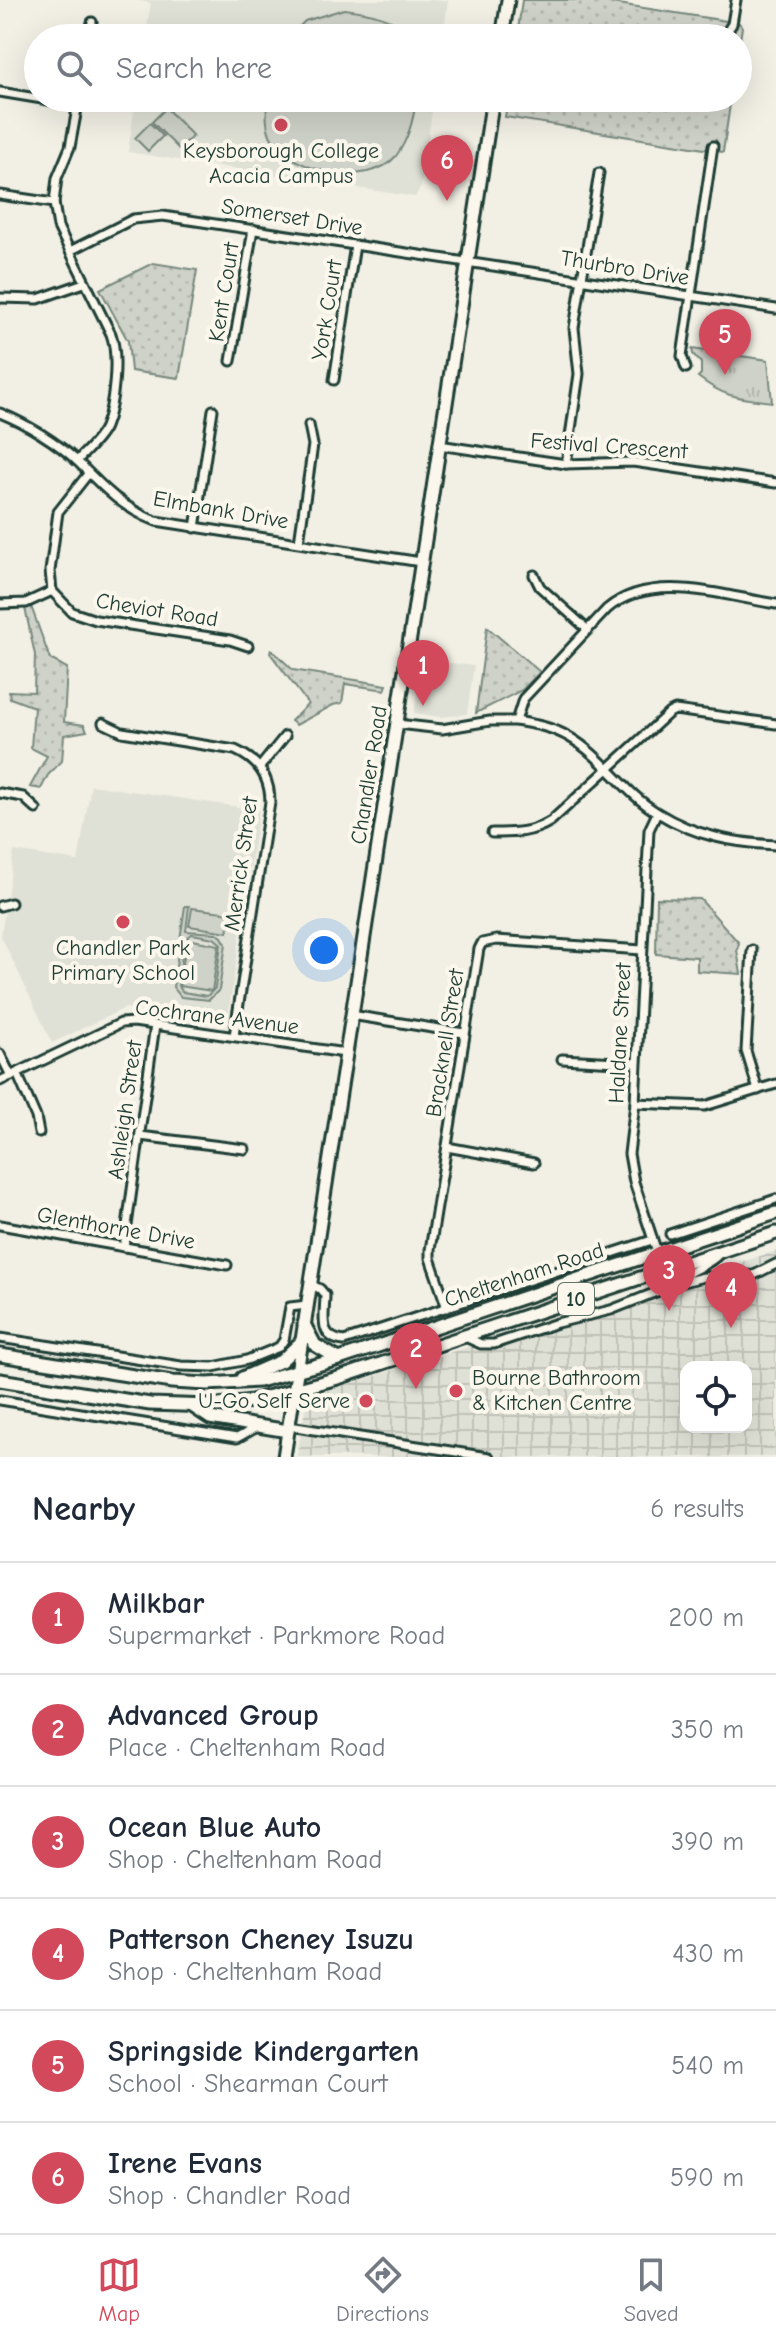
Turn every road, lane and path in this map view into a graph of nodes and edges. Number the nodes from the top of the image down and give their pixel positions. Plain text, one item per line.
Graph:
1 (508, 0) edge
2 (736, 0) edge
3 (504, 24) edge
4 (732, 24) edge
5 (0, 92) edge
6 (24, 95) edge
7 (77, 112) edge
8 (491, 112) edge
9 (713, 146) dead end
10 (599, 173) dead end
11 (0, 195) edge
12 (54, 203) junction
13 (253, 229) junction
14 (355, 245) junction
15 (70, 251) junction
16 (467, 262) junction
17 (581, 279) junction
18 (84, 283) junction
19 (691, 296) junction
20 (0, 298) edge
21 (776, 309) edge
22 (231, 361) dead end
23 (686, 368) dead end
24 (334, 380) dead end
25 (213, 410) dead end
26 (0, 413) edge
27 (309, 425) dead end
28 (439, 445) junction
29 (77, 461) junction
30 (566, 464) junction
31 (88, 474) junction
32 (776, 483) edge
33 (195, 528) junction
34 (299, 542) junction
35 (421, 562) junction
36 (534, 575) dead end
37 (52, 591) junction
38 (0, 604) edge
39 (776, 604) edge
40 (588, 630) junction
41 (248, 646) dead end
42 (516, 721) junction
43 (103, 723) dead end
44 (397, 724) junction
45 (776, 724) edge
46 (285, 736) dead end
47 (260, 767) junction
48 (607, 770) junction
49 (0, 793) edge
50 (36, 809) dead end
51 (657, 813) junction
52 (492, 833) dead end
53 (776, 845) edge
54 (11, 903) dead end
55 (0, 906) edge
56 (642, 950) junction
57 (752, 950) dead end
58 (351, 1015) junction
59 (155, 1025) junction
60 (464, 1033) junction
61 (234, 1036) junction
62 (345, 1053) junction
63 (0, 1054) edge
64 (562, 1059) dead end
65 (636, 1063) junction
66 (14, 1074) junction
67 (0, 1081) edge
68 (776, 1084) edge
69 (758, 1090) junction
70 (635, 1103) junction
71 (39, 1133) dead end
72 (140, 1136) junction
73 (447, 1147) junction
74 (245, 1149) dead end
75 (534, 1163) dead end
76 (776, 1199) edge
77 (776, 1213) edge
78 (0, 1225) edge
79 (776, 1233) edge
80 (670, 1234) dead end
81 (652, 1240) junction
82 (124, 1247) junction
83 (657, 1252) junction
84 (720, 1252) junction
85 (688, 1262) junction
86 (776, 1264) edge
87 (227, 1265) dead end
88 (679, 1283) junction
89 (310, 1284) junction
90 (307, 1305) junction
91 (447, 1308) junction
92 (304, 1324) junction
93 (463, 1336) junction
94 (0, 1338) edge
95 (301, 1342) junction
96 (0, 1355) edge
97 (339, 1359) junction
98 (297, 1371) junction
99 (0, 1380) edge
100 (227, 1383) junction
101 (294, 1391) junction
102 (0, 1400) edge
103 (192, 1406) junction
104 (258, 1426) junction
105 (288, 1428) junction
106 (284, 1457) edge
107 (489, 1457) edge

1 - 3 main road
2 - 4 street
5 - 6 street
7 - 12 street
8 - 16 main road, Chandler Road
9 - 19 street
10 - 17 street
11 - 12 street
12 - 15 street
13 - 14 street, Somerset Drive
13 - 15 street, Somerset Drive
13 - 22 street, Kent Court
14 - 16 street, Somerset Drive
14 - 24 street, York Court
15 - 18 street
16 - 17 street, Thurbro Drive
16 - 28 main road, Chandler Road
17 - 19 street, Thurbro Drive
17 - 30 street
18 - 20 street
18 - 29 street
19 - 21 street, Thurbro Drive
19 - 23 street
25 - 33 street
26 - 29 street, Elmbank Drive
27 - 34 street
28 - 30 street, Festival Crescent
28 - 35 main road, Chandler Road
29 - 31 street, Elmbank Drive
30 - 32 street, Festival Crescent
31 - 33 street, Elmbank Drive
31 - 37 street
33 - 34 street, Elmbank Drive
34 - 35 street, Elmbank Drive
35 - 44 main road, Chandler Road
36 - 40 street
37 - 38 street
37 - 41 street, Cheviot Road
39 - 40 street
40 - 42 street
42 - 44 street
42 - 48 street
43 - 47 street, Merrick Street
44 - 58 main road, Chandler Road
45 - 48 street
46 - 47 street
47 - 61 street, Merrick Street
48 - 51 street
48 - 52 street
49 - 50 street
51 - 53 street
51 - 56 street, Haldane Street
54 - 55 street
56 - 60 street, Bracknell Street
56 - 65 street, Haldane Street
57 - 69 street
58 - 60 street
58 - 62 main road, Chandler Road
59 - 61 street, Cochrane Avenue
59 - 66 street, Cochrane Avenue
59 - 72 street, Ashleigh Street
60 - 73 street, Bracknell Street
61 - 62 street, Cochrane Avenue
62 - 89 main road, Chandler Road
63 - 66 street
64 - 65 street
65 - 70 street, Haldane Street
66 - 67 street, Cochrane Avenue
66 - 71 street
68 - 69 street
69 - 70 street
70 - 81 street, Haldane Street
72 - 74 street
72 - 82 street, Ashleigh Street
73 - 75 street
73 - 91 street, Bracknell Street
76 - 80 street
77 - 83 main road, Cheltenham Road / 10
78 - 82 street, Glenthorne Drive
79 - 84 main road, Cheltenham Road / 10
81 - 83 street, Haldane Street
81 - 91 street, Cheltenham Road
82 - 87 street, Glenthorne Drive
83 - 85 main road
83 - 97 main road, Cheltenham Road / 10
84 - 85 main road, Cheltenham Road / 10
84 - 88 street
85 - 93 main road, Cheltenham Road / 10
86 - 88 street, Cheltenham Road
88 - 93 street, Cheltenham Road
89 - 90 main road, Chandler Road
89 - 91 street, Cheltenham Road
90 - 92 main road, Chandler Road
90 - 94 street
92 - 95 main road, Chandler Road
92 - 97 main road
93 - 101 main road, Cheltenham Road / 10
95 - 98 main road, Chandler Road
95 - 100 main road
96 - 100 main road, Cheltenham Road / 10
97 - 98 main road, Cheltenham Road / 10
98 - 100 main road, Cheltenham Road / 10
98 - 101 main road, Chandler Road
99 - 103 main road, Cheltenham Road / 10
101 - 103 main road, Cheltenham Road / 10
101 - 105 main road, Chandler Road
102 - 104 street
103 - 104 main road
104 - 105 main road
105 - 106 main road, Chandler Road
105 - 107 street

